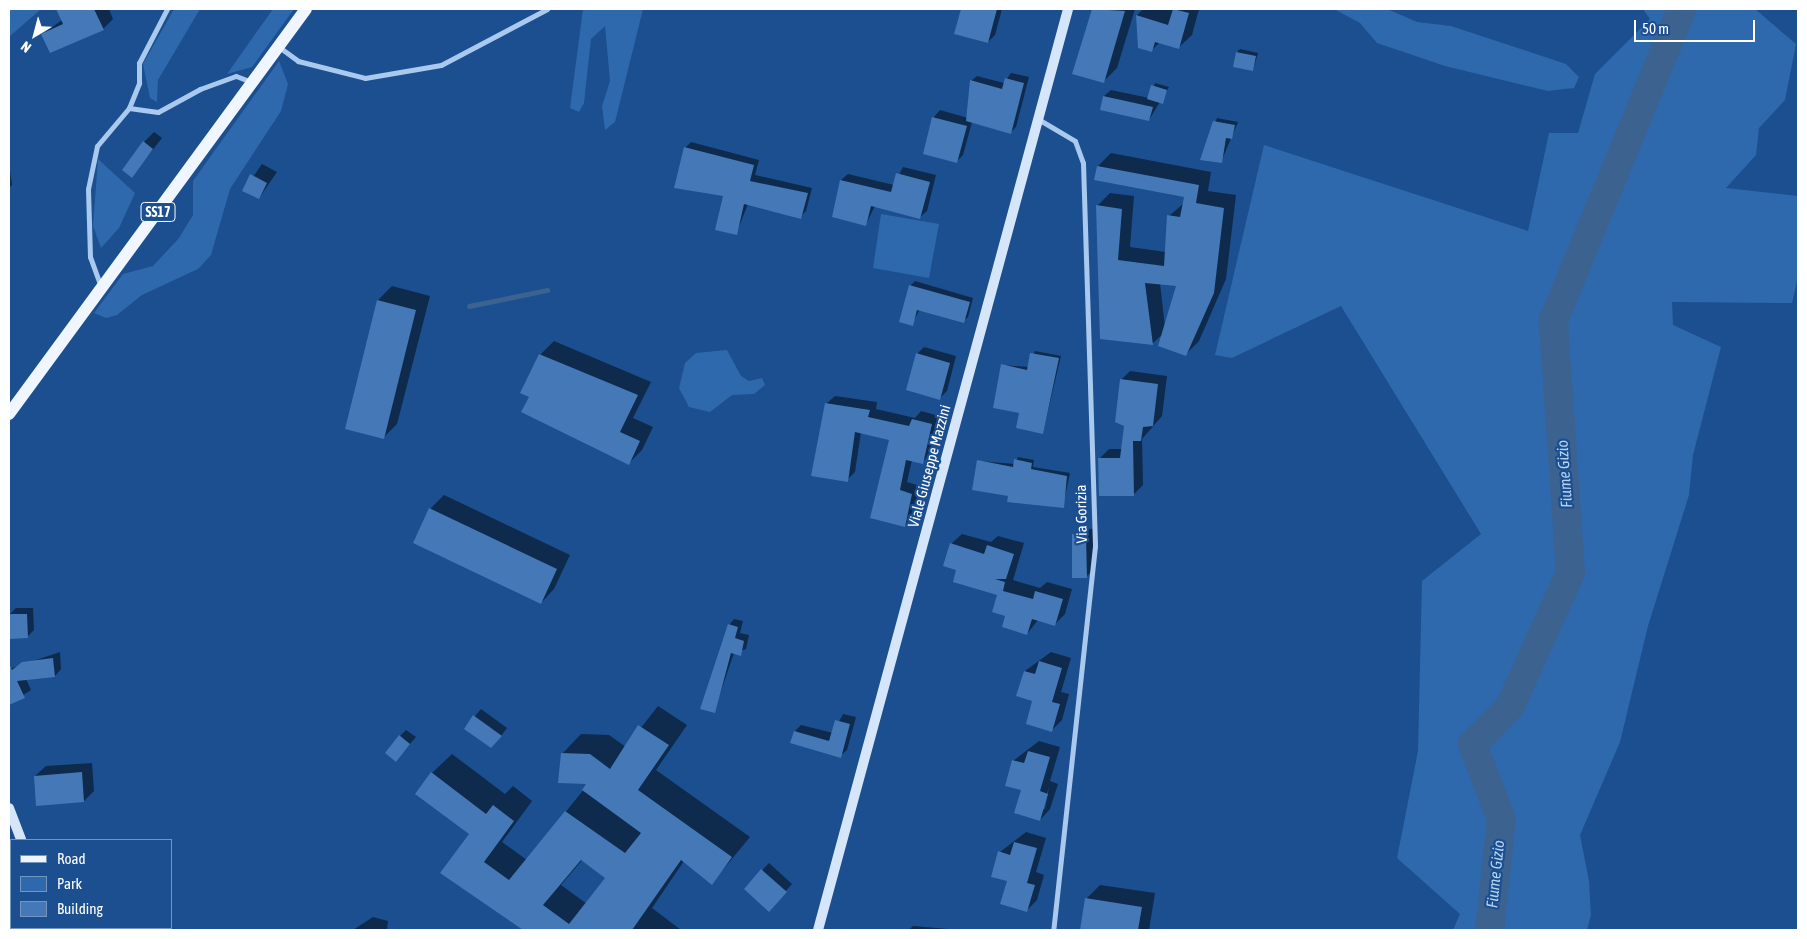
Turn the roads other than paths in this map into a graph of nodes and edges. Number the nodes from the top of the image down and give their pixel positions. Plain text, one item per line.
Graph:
1 (167, 9) edge
2 (306, 9) edge
3 (547, 9) edge
4 (1068, 9) edge
5 (278, 46) junction
6 (252, 83) junction
7 (129, 108) junction
8 (1038, 119) junction
9 (102, 290) junction
10 (9, 414) edge
11 (9, 808) edge
12 (21, 839) edge
13 (818, 930) edge
14 (1053, 930) edge

1 - 7 street
2 - 5 main road, SS17
3 - 5 street
4 - 8 main road, Viale Giuseppe Mazzini
5 - 6 main road, SS17
6 - 7 street
6 - 9 main road, SS17
7 - 9 street
8 - 13 main road, Viale Giuseppe Mazzini
8 - 14 street, Via Gorizia
9 - 10 main road, SS17
11 - 12 main road

